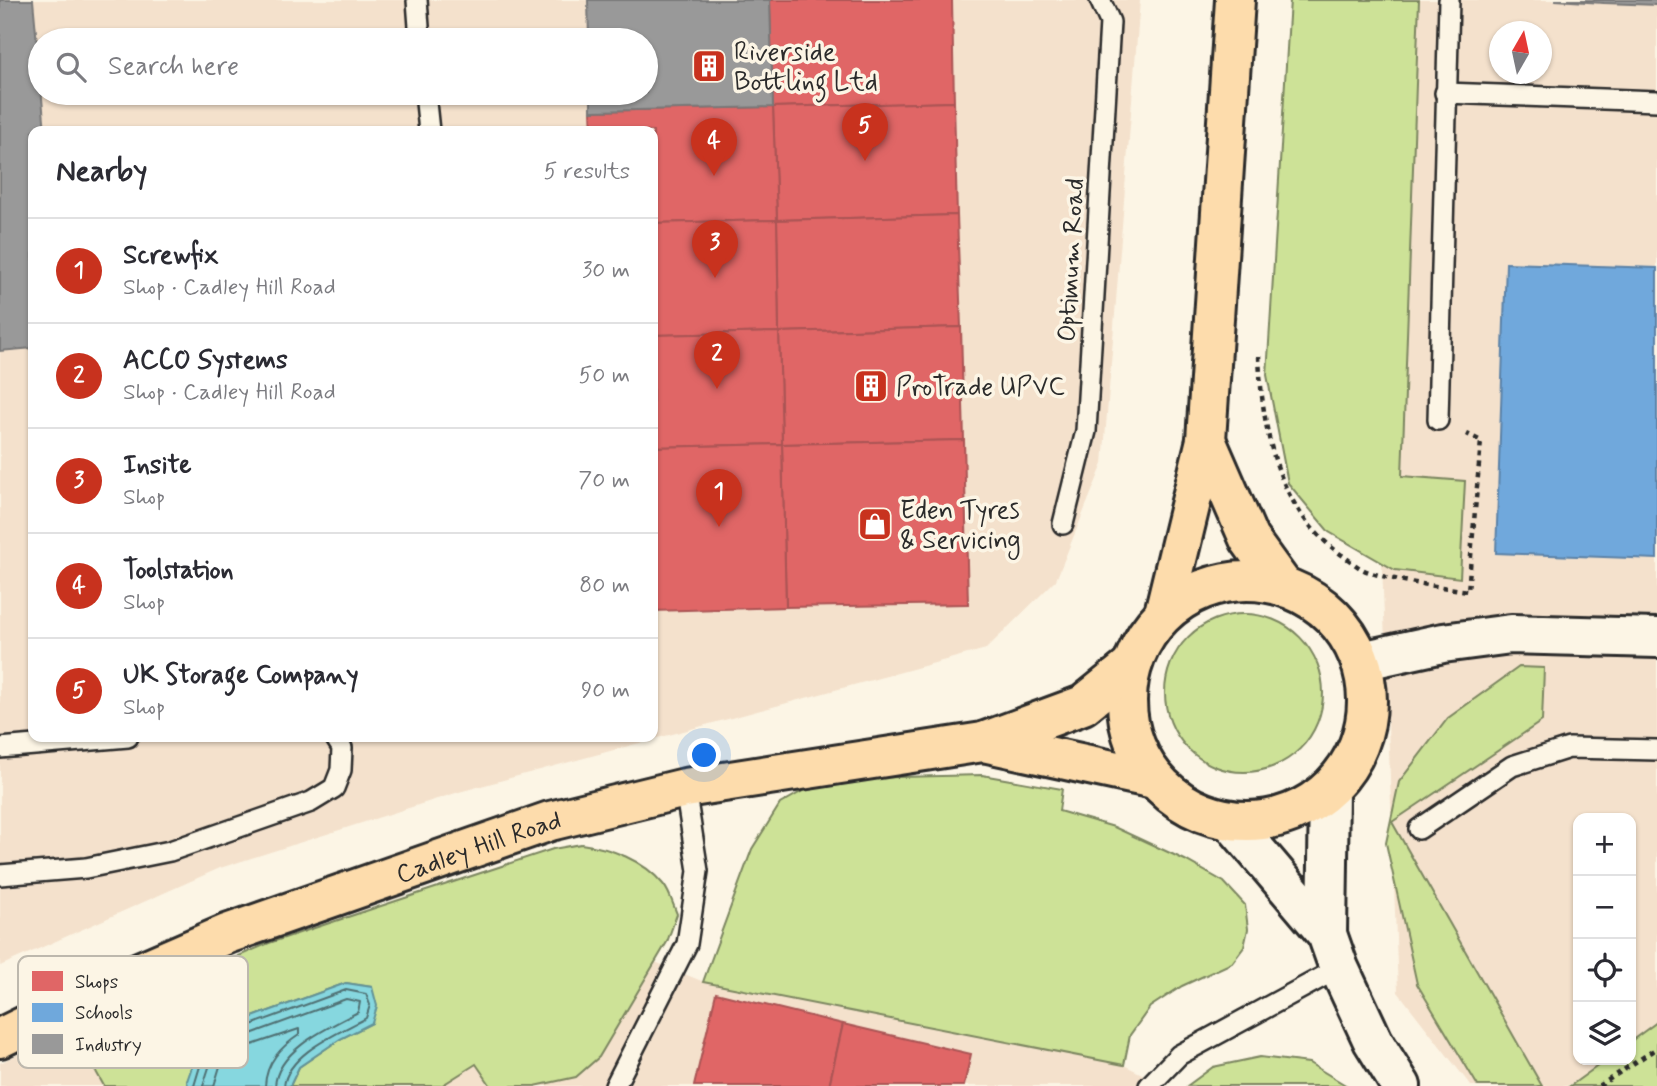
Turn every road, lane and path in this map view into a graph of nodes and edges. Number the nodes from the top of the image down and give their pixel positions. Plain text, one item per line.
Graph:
1 (417, 0) edge
2 (1100, 0) edge
3 (1235, 0) edge
4 (1449, 0) edge
5 (419, 28) edge
6 (1445, 93) junction
7 (1657, 101) edge
8 (426, 105) edge
9 (428, 126) edge
10 (1259, 346) dead end
11 (1438, 420) joint
12 (1206, 440) junction
13 (1063, 524) dead end
14 (1283, 586) junction
15 (1164, 613) junction
16 (1657, 638) edge
17 (1361, 661) junction
18 (1130, 667) junction
19 (70, 742) edge
20 (338, 742) edge
21 (983, 742) junction
22 (0, 748) edge
23 (1657, 750) edge
24 (1154, 779) junction
25 (685, 788) junction
26 (1329, 790) junction
27 (1231, 821) junction
28 (1419, 829) dead end
29 (0, 875) edge
30 (1333, 951) junction
31 (176, 956) edge
32 (18, 1029) edge
33 (0, 1038) edge
34 (1657, 1048) edge
35 (615, 1086) edge
36 (1149, 1086) edge
37 (1401, 1086) edge
38 (1599, 1086) edge

1 - 5 lane
2 - 13 lane, Optimum Road
3 - 12 main road
4 - 6 lane
6 - 7 lane
6 - 11 lane
8 - 9 lane
10 - 11 path
12 - 14 main road
12 - 15 main road
14 - 15 main road
14 - 17 main road
15 - 18 main road
16 - 17 street
17 - 26 main road
18 - 21 main road, Cadley Hill Road
18 - 24 main road
19 - 22 lane
20 - 29 lane
21 - 24 main road, Cadley Hill Road
21 - 25 main road, Cadley Hill Road
23 - 28 lane
24 - 27 main road
25 - 31 main road, Cadley Hill Road
25 - 35 lane
26 - 27 main road
26 - 30 street
27 - 30 street
30 - 36 lane
30 - 37 street
32 - 33 main road, Cadley Hill Road
34 - 38 path

